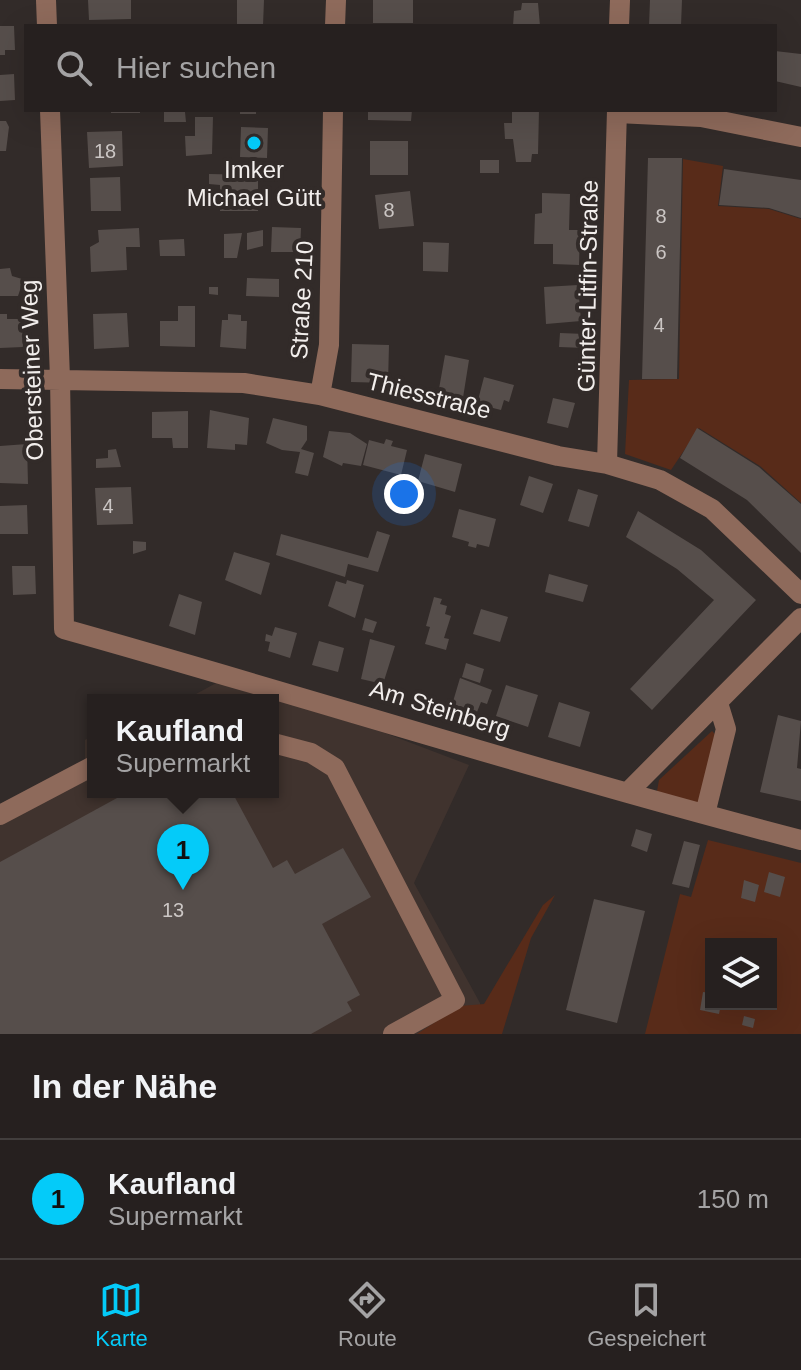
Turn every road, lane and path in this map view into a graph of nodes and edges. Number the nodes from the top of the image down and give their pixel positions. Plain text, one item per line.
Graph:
1 (46, 0) edge
2 (336, 0) edge
3 (620, 0) edge
4 (47, 24) edge
5 (335, 24) edge
6 (619, 24) edge
7 (50, 112) edge
8 (333, 112) edge
9 (617, 112) edge
10 (631, 112) edge
11 (801, 137) edge
12 (60, 378) junction
13 (0, 379) edge
14 (320, 395) junction
15 (607, 464) junction
16 (801, 594) edge
17 (801, 618) edge
18 (64, 629) joint
19 (718, 703) junction
20 (279, 745) edge
21 (87, 769) edge
22 (627, 793) junction
23 (705, 814) junction
24 (0, 815) edge
25 (801, 840) edge
26 (393, 1034) edge

1 - 4 street
2 - 5 street
3 - 6 street
7 - 12 street, Obersteiner Weg
8 - 14 street, Straße 210
9 - 15 street, Günter-Litfin-Straße
10 - 11 street
12 - 13 street, Thiesstraße
12 - 14 street, Thiesstraße
12 - 18 street, Obersteiner Weg
14 - 15 street, Thiesstraße
15 - 16 street, Thiesstraße
17 - 19 street
18 - 22 street, Am Steinberg
19 - 22 street
19 - 23 street
20 - 26 street
21 - 24 street
22 - 23 street, Am Steinberg
23 - 25 street, Am Steinberg

